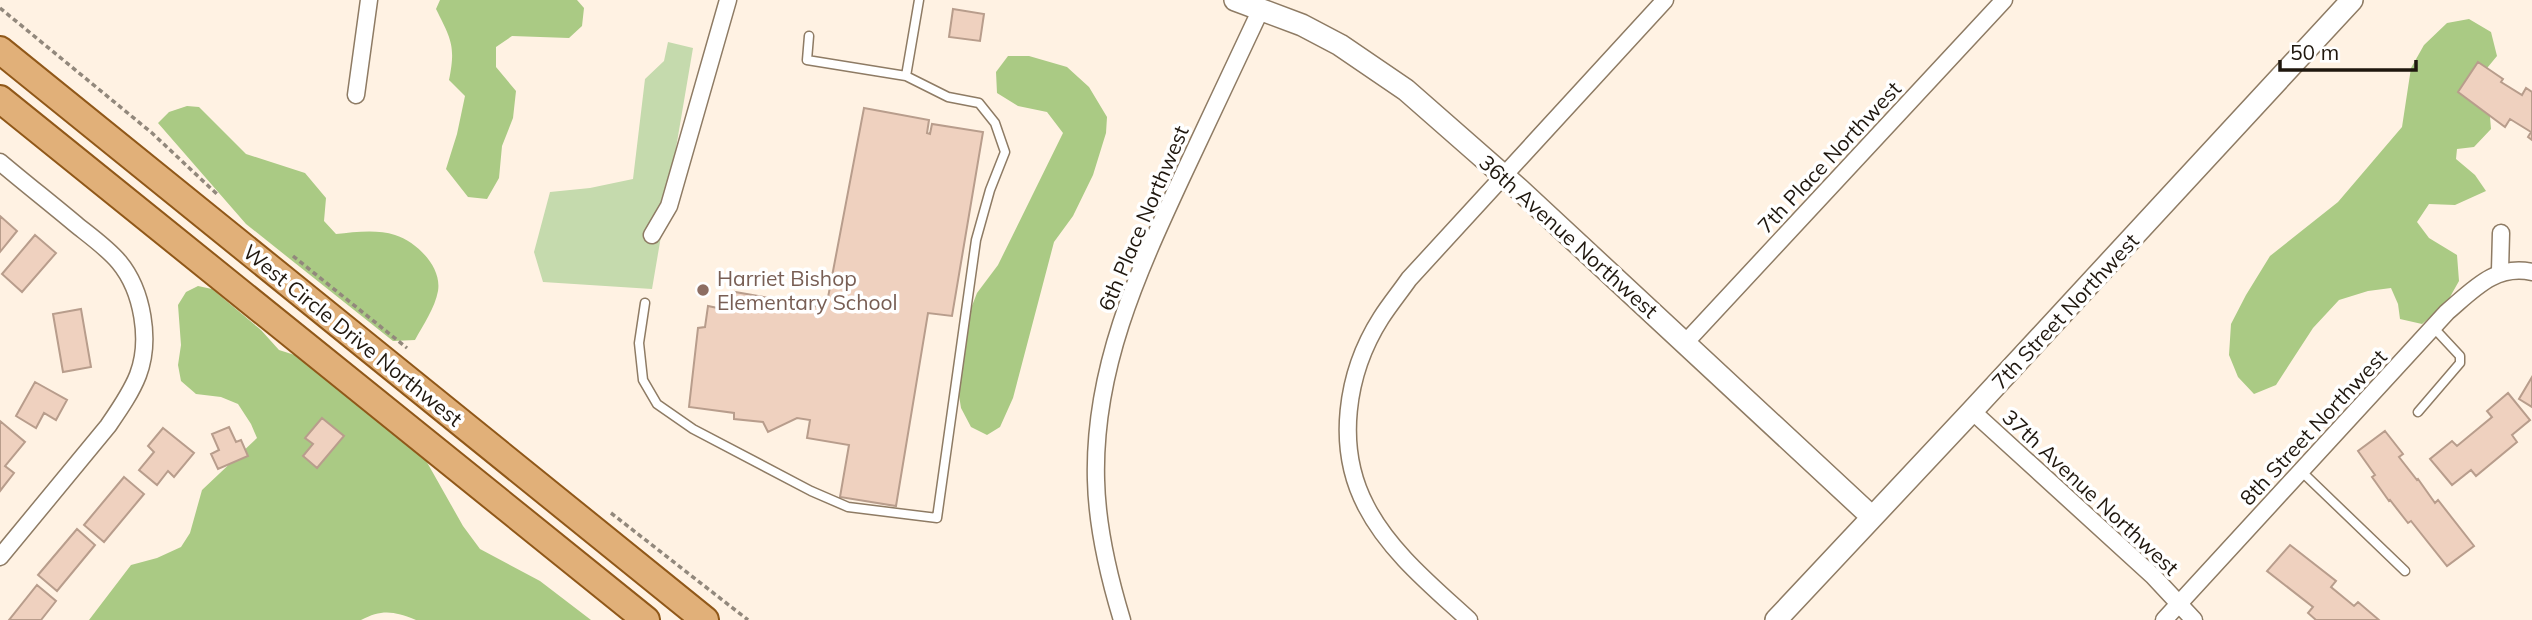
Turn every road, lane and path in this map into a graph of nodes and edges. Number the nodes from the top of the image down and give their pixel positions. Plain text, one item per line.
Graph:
1 (369, 0) edge
2 (728, 0) edge
3 (919, 0) edge
4 (1235, 0) edge
5 (1665, 0) edge
6 (2004, 0) edge
7 (2353, 0) edge
8 (0, 8) edge
9 (1261, 9) junction
10 (809, 36) dead end
11 (0, 50) edge
12 (906, 76) junction
13 (356, 95) dead end
14 (0, 99) edge
15 (0, 162) edge
16 (1503, 176) junction
17 (223, 200) dead end
18 (2501, 233) dead end
19 (652, 236) dead end
20 (287, 251) dead end
21 (2500, 271) junction
22 (2532, 272) edge
23 (645, 303) dead end
24 (2433, 327) junction
25 (1685, 343) junction
26 (414, 354) dead end
27 (1972, 411) junction
28 (2418, 412) dead end
29 (2301, 471) junction
30 (607, 510) dead end
31 (1872, 517) junction
32 (0, 556) edge
33 (2405, 571) dead end
34 (2180, 603) junction
35 (646, 620) edge
36 (705, 620) edge
37 (748, 620) edge
38 (1122, 620) edge
39 (1469, 620) edge
40 (1776, 620) edge
41 (2164, 620) edge
42 (2194, 620) edge

1 - 13 street
2 - 19 street
3 - 12 lane
4 - 9 street, 36th Avenue Northwest
5 - 16 street
6 - 25 street, 7th Place Northwest
7 - 27 street, 7th Street Northwest
8 - 17 path
9 - 16 street, 36th Avenue Northwest
9 - 38 street, 6th Place Northwest
10 - 12 lane
11 - 36 main road, West Circle Drive Northwest
12 - 23 lane
14 - 35 main road, West Circle Drive Northwest
15 - 32 street
16 - 25 street, 36th Avenue Northwest
16 - 39 street
18 - 21 street
20 - 26 path
21 - 22 street
21 - 24 street, 8th Street Northwest
24 - 28 lane
24 - 29 street, 8th Street Northwest
25 - 31 street, 36th Avenue Northwest
27 - 31 street, 7th Street Northwest
27 - 34 street, 37th Avenue Northwest
29 - 33 lane
29 - 34 street, 8th Street Northwest
30 - 37 path
31 - 40 street, 7th Street Northwest
34 - 41 street, 8th Street Northwest
34 - 42 street, 37th Avenue Northwest

